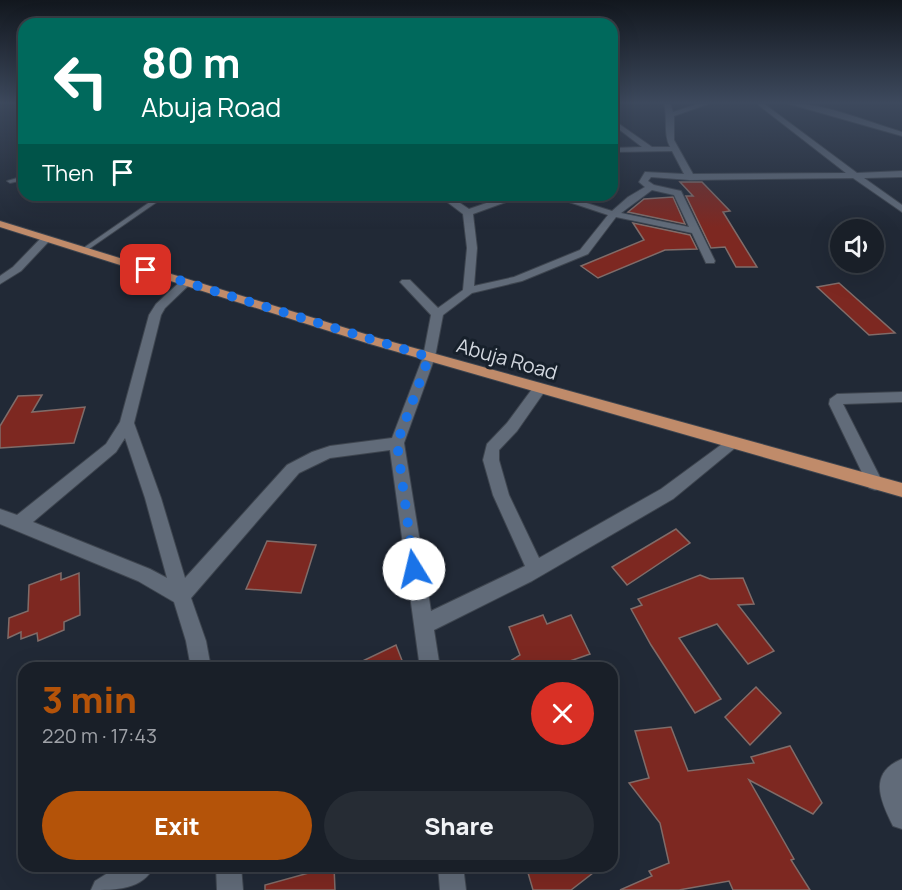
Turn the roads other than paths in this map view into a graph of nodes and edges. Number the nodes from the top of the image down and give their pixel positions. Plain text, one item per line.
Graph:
1 (644, 145) edge
2 (673, 145) edge
3 (813, 145) edge
4 (650, 149) junction
5 (675, 149) junction
6 (618, 150) edge
7 (902, 174) edge
8 (690, 177) junction
9 (856, 177) junction
10 (18, 180) edge
11 (10, 182) dead end
12 (651, 187) junction
13 (155, 201) edge
14 (451, 201) edge
15 (501, 201) edge
16 (573, 201) edge
17 (902, 209) edge
18 (468, 213) junction
19 (614, 214) junction
20 (0, 224) edge
21 (696, 231) junction
22 (47, 238) junction
23 (84, 250) junction
24 (710, 261) dead end
25 (0, 281) edge
26 (186, 282) junction
27 (406, 282) dead end
28 (468, 291) junction
29 (437, 314) junction
30 (429, 357) junction
31 (540, 388) junction
32 (902, 397) edge
33 (127, 423) junction
34 (397, 443) junction
35 (734, 443) junction
36 (875, 483) junction
37 (902, 490) edge
38 (0, 516) edge
39 (18, 524) junction
40 (535, 569) junction
41 (181, 596) junction
42 (423, 625) junction
43 (200, 662) edge
44 (429, 662) edge
45 (902, 770) edge
46 (902, 817) edge
47 (132, 872) edge
48 (229, 872) edge
49 (452, 872) edge
50 (104, 890) edge
51 (230, 890) edge
52 (453, 890) edge

1 - 4 street
2 - 5 street
3 - 9 street
4 - 5 street
4 - 6 street
5 - 8 street
7 - 9 street
8 - 9 street
8 - 12 street
9 - 17 street
10 - 11 lane
12 - 19 street
12 - 21 street
13 - 23 lane
14 - 18 street
15 - 18 street
16 - 19 street
18 - 28 street
19 - 21 street
19 - 28 street
20 - 22 main road, Abuja Road
21 - 24 street
22 - 23 main road, Abuja Road
22 - 25 street
23 - 26 main road, Abuja Road
26 - 30 main road, Abuja Road
26 - 33 street
27 - 29 street
28 - 29 street
29 - 30 street
30 - 31 main road, Abuja Road
30 - 34 street
31 - 35 main road, Abuja Road
31 - 40 street
32 - 36 street
33 - 39 street
33 - 41 street
34 - 41 street
34 - 42 street
35 - 36 main road, Abuja Road
35 - 40 street
36 - 37 main road, Abuja Road
38 - 39 street
39 - 41 street
40 - 42 street
41 - 43 street
42 - 44 street
45 - 46 street
47 - 50 street
48 - 51 street
49 - 52 street

